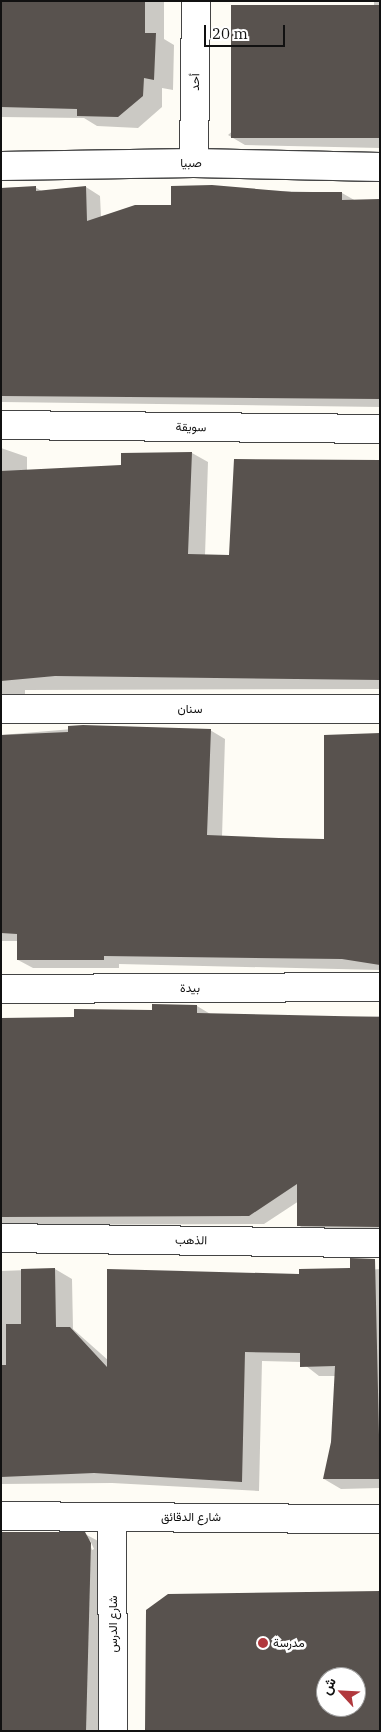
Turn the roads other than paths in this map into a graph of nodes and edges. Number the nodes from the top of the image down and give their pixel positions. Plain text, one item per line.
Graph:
1 (196, 1) edge
2 (194, 162) junction
3 (1, 166) edge
4 (380, 168) edge
5 (1, 425) edge
6 (380, 429) edge
7 (1, 709) edge
8 (380, 709) edge
9 (380, 987) edge
10 (1, 989) edge
11 (1, 1238) edge
12 (380, 1243) edge
13 (1, 1516) edge
14 (112, 1516) junction
15 (380, 1518) edge
16 (113, 1731) edge

1 - 2 street, أحد
2 - 3 street, صبيا
2 - 4 street, صبيا
5 - 6 street, سويقة
7 - 8 street, سنان
9 - 10 street, بيدة
11 - 12 street, الذهب
13 - 14 street, شارع الدقائق
14 - 15 street, شارع الدقائق
14 - 16 street, شارع الدرس

